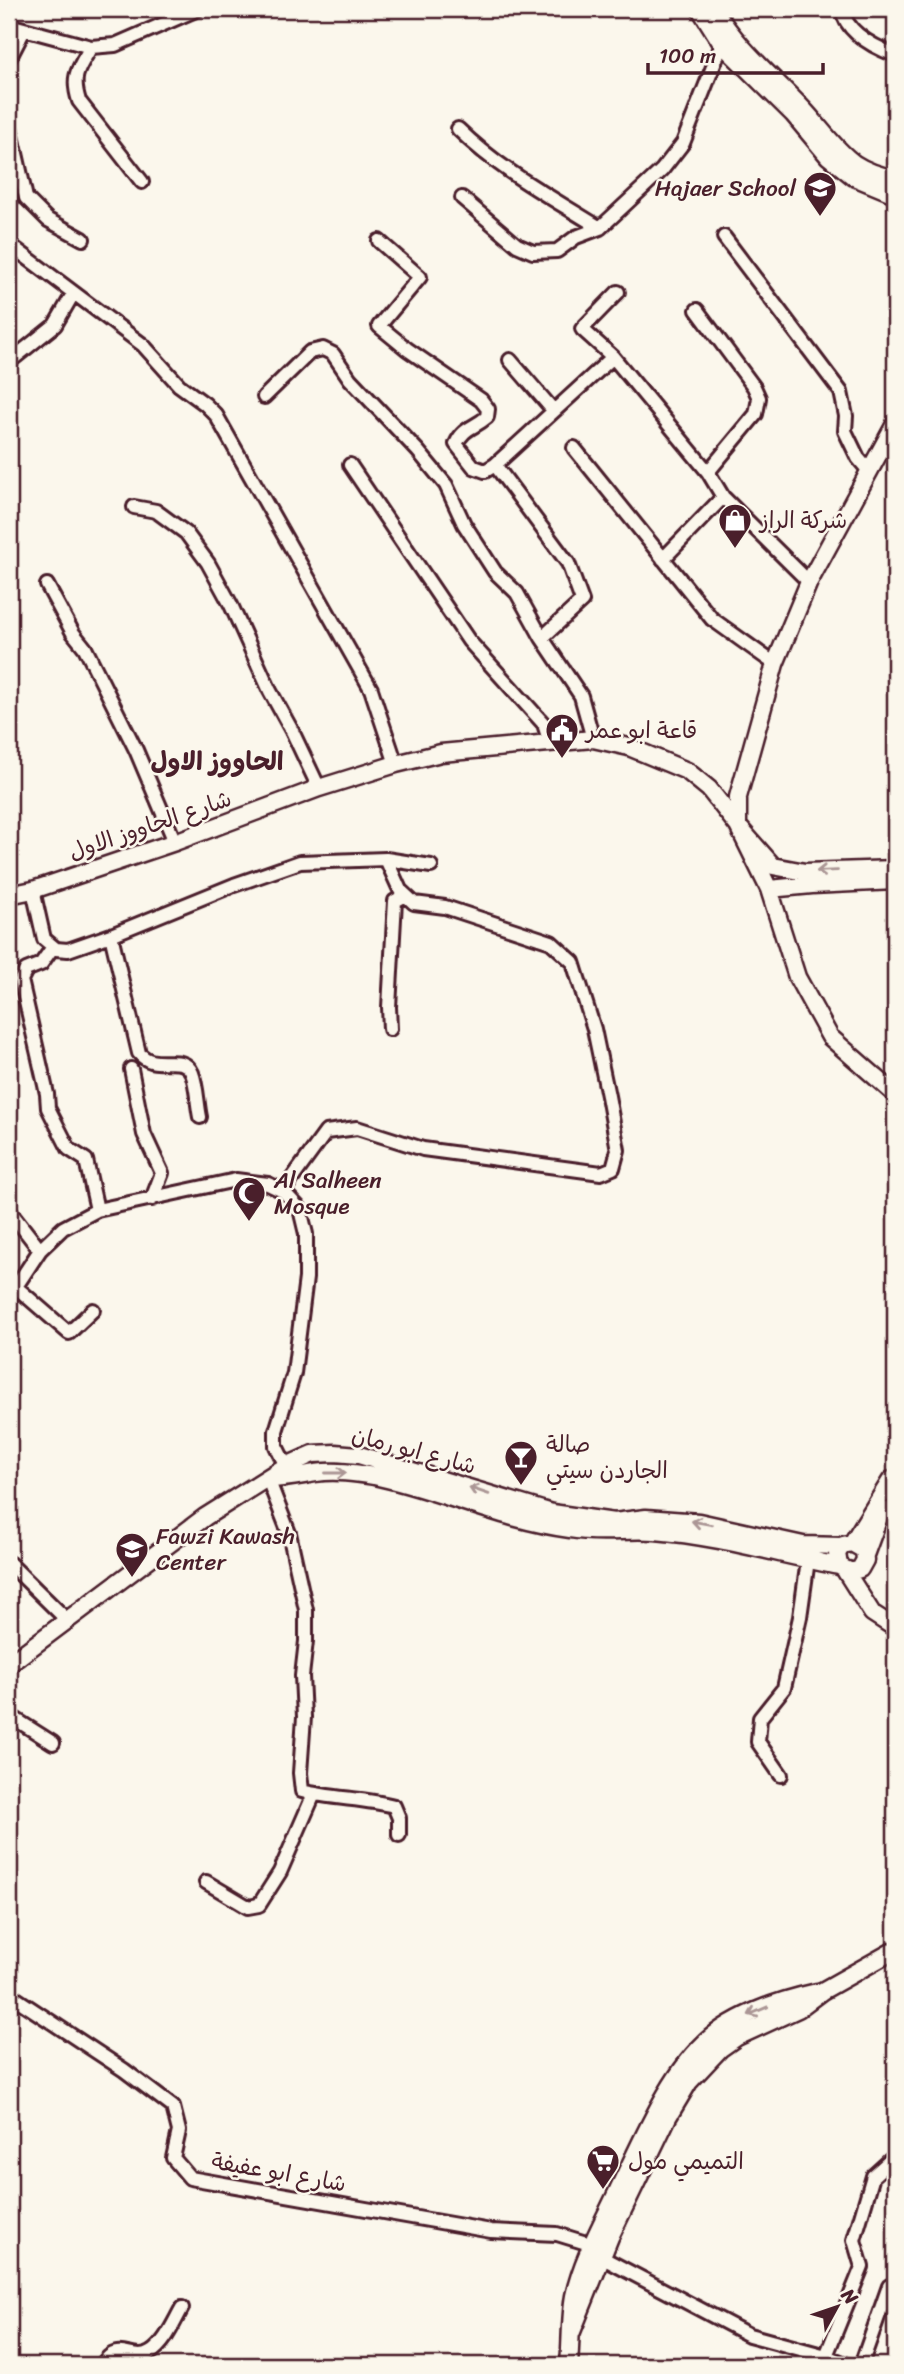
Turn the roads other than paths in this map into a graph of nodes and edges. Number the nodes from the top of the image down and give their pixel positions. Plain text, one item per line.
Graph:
1 (198, 9) edge
2 (700, 9) edge
3 (714, 9) edge
4 (842, 9) edge
5 (9, 25) edge
6 (24, 30) junction
7 (722, 44) junction
8 (91, 47) junction
9 (895, 55) edge
10 (9, 59) edge
11 (9, 122) edge
12 (458, 129) dead end
13 (895, 179) edge
14 (142, 182) dead end
15 (895, 194) edge
16 (462, 198) dead end
17 (600, 228) junction
18 (724, 237) dead end
19 (83, 239) dead end
20 (379, 241) dead end
21 (9, 244) edge
22 (618, 292) dead end
23 (73, 294) junction
24 (697, 310) dead end
25 (613, 357) junction
26 (510, 360) dead end
27 (9, 362) edge
28 (264, 397) dead end
29 (552, 410) junction
30 (895, 424) edge
31 (574, 449) dead end
32 (350, 465) dead end
33 (495, 465) junction
34 (708, 471) junction
35 (869, 471) junction
36 (723, 497) junction
37 (134, 507) dead end
38 (663, 559) junction
39 (809, 582) junction
40 (47, 585) dead end
41 (542, 638) junction
42 (775, 664) junction
43 (593, 739) junction
44 (550, 743) junction
45 (396, 764) junction
46 (743, 777) junction
47 (319, 788) junction
48 (709, 789) junction
49 (738, 826) junction
50 (175, 842) junction
51 (386, 859) junction
52 (431, 866) dead end
53 (895, 869) edge
54 (895, 881) edge
55 (33, 890) junction
56 (769, 890) junction
57 (9, 895) edge
58 (404, 895) junction
59 (111, 935) junction
60 (53, 947) junction
61 (390, 1029) dead end
62 (852, 1058) junction
63 (131, 1069) dead end
64 (895, 1079) edge
65 (895, 1094) edge
66 (200, 1117) dead end
67 (283, 1191) junction
68 (152, 1199) junction
69 (9, 1210) edge
70 (97, 1210) junction
71 (40, 1250) junction
72 (11, 1289) edge
73 (93, 1310) dead end
74 (286, 1466) junction
75 (893, 1475) edge
76 (268, 1479) junction
77 (847, 1545) junction
78 (808, 1560) junction
79 (9, 1563) edge
80 (853, 1565) junction
81 (68, 1621) junction
82 (895, 1628) edge
83 (9, 1664) edge
84 (9, 1715) edge
85 (53, 1743) dead end
86 (781, 1775) dead end
87 (314, 1794) junction
88 (399, 1835) dead end
89 (205, 1882) dead end
90 (895, 1950) edge
91 (9, 1994) edge
92 (895, 2156) edge
93 (597, 2251) junction
94 (889, 2286) dead end
95 (182, 2308) dead end
96 (816, 2358) edge
97 (102, 2365) edge
98 (569, 2365) edge
99 (848, 2365) edge
100 (862, 2365) edge

1 - 8 street
2 - 7 main road
3 - 13 main road
4 - 9 street
5 - 6 street
6 - 8 street
6 - 10 street
7 - 15 main road
7 - 17 street
8 - 14 street
11 - 19 street
12 - 17 street
16 - 17 street
18 - 35 street
20 - 33 street
21 - 23 street
22 - 25 street
23 - 27 street
23 - 45 street
24 - 34 street
25 - 29 street
25 - 34 street
26 - 29 street
28 - 41 street
29 - 33 street
30 - 35 main road
31 - 38 street
32 - 44 street
33 - 41 street
34 - 36 street
35 - 39 main road
36 - 38 street
36 - 39 street
37 - 47 street
38 - 42 street
39 - 42 main road
40 - 50 street
41 - 43 street
42 - 46 main road
43 - 44 main road, شارع الحاووز الاول
43 - 48 main road, شارع الحاووز الاول
44 - 45 main road, شارع الحاووز الاول
45 - 47 main road, شارع الحاووز الاول
46 - 48 main road
46 - 49 main road
47 - 50 main road, شارع الحاووز الاول
48 - 49 main road, شارع الحاووز الاول
53 -> 49 main road
49 - 56 main road
50 - 55 main road, شارع الحاووز الاول
51 - 52 street
51 - 58 street
51 - 59 street
54 - 56 main road
55 - 57 main road, شارع الحاووز الاول
55 - 60 street
56 - 62 main road
58 - 61 street
58 - 67 street
59 - 60 street
59 - 66 street
60 - 70 street
62 - 64 main road
62 - 65 main road
63 - 68 street
67 - 68 street
67 - 74 street
68 - 70 street
69 - 71 street
70 - 71 street
71 - 72 street
72 - 73 street
74 - 76 main road, شارع ابو رمان
77 -> 74 main road, شارع ابو رمان
75 - 77 main road
75 - 80 main road
76 -> 78 main road, شارع ابو رمان
76 - 81 main road, شارع ابو رمان
76 - 87 street
77 - 80 main road
77 - 80 main road
78 - 80 main road, شارع ابو رمان
78 - 86 street
79 - 81 street
80 - 82 main road
81 - 83 main road, شارع ابو رمان
84 - 85 street
87 - 88 street
87 - 89 street
90 - 93 main road
91 - 93 street, شارع ابو عفيفة
92 - 96 street
93 - 96 street, شارع ابو عفيفة
93 - 98 main road
94 - 100 street
95 - 97 street
96 - 99 street, شارع ابو عفيفة

